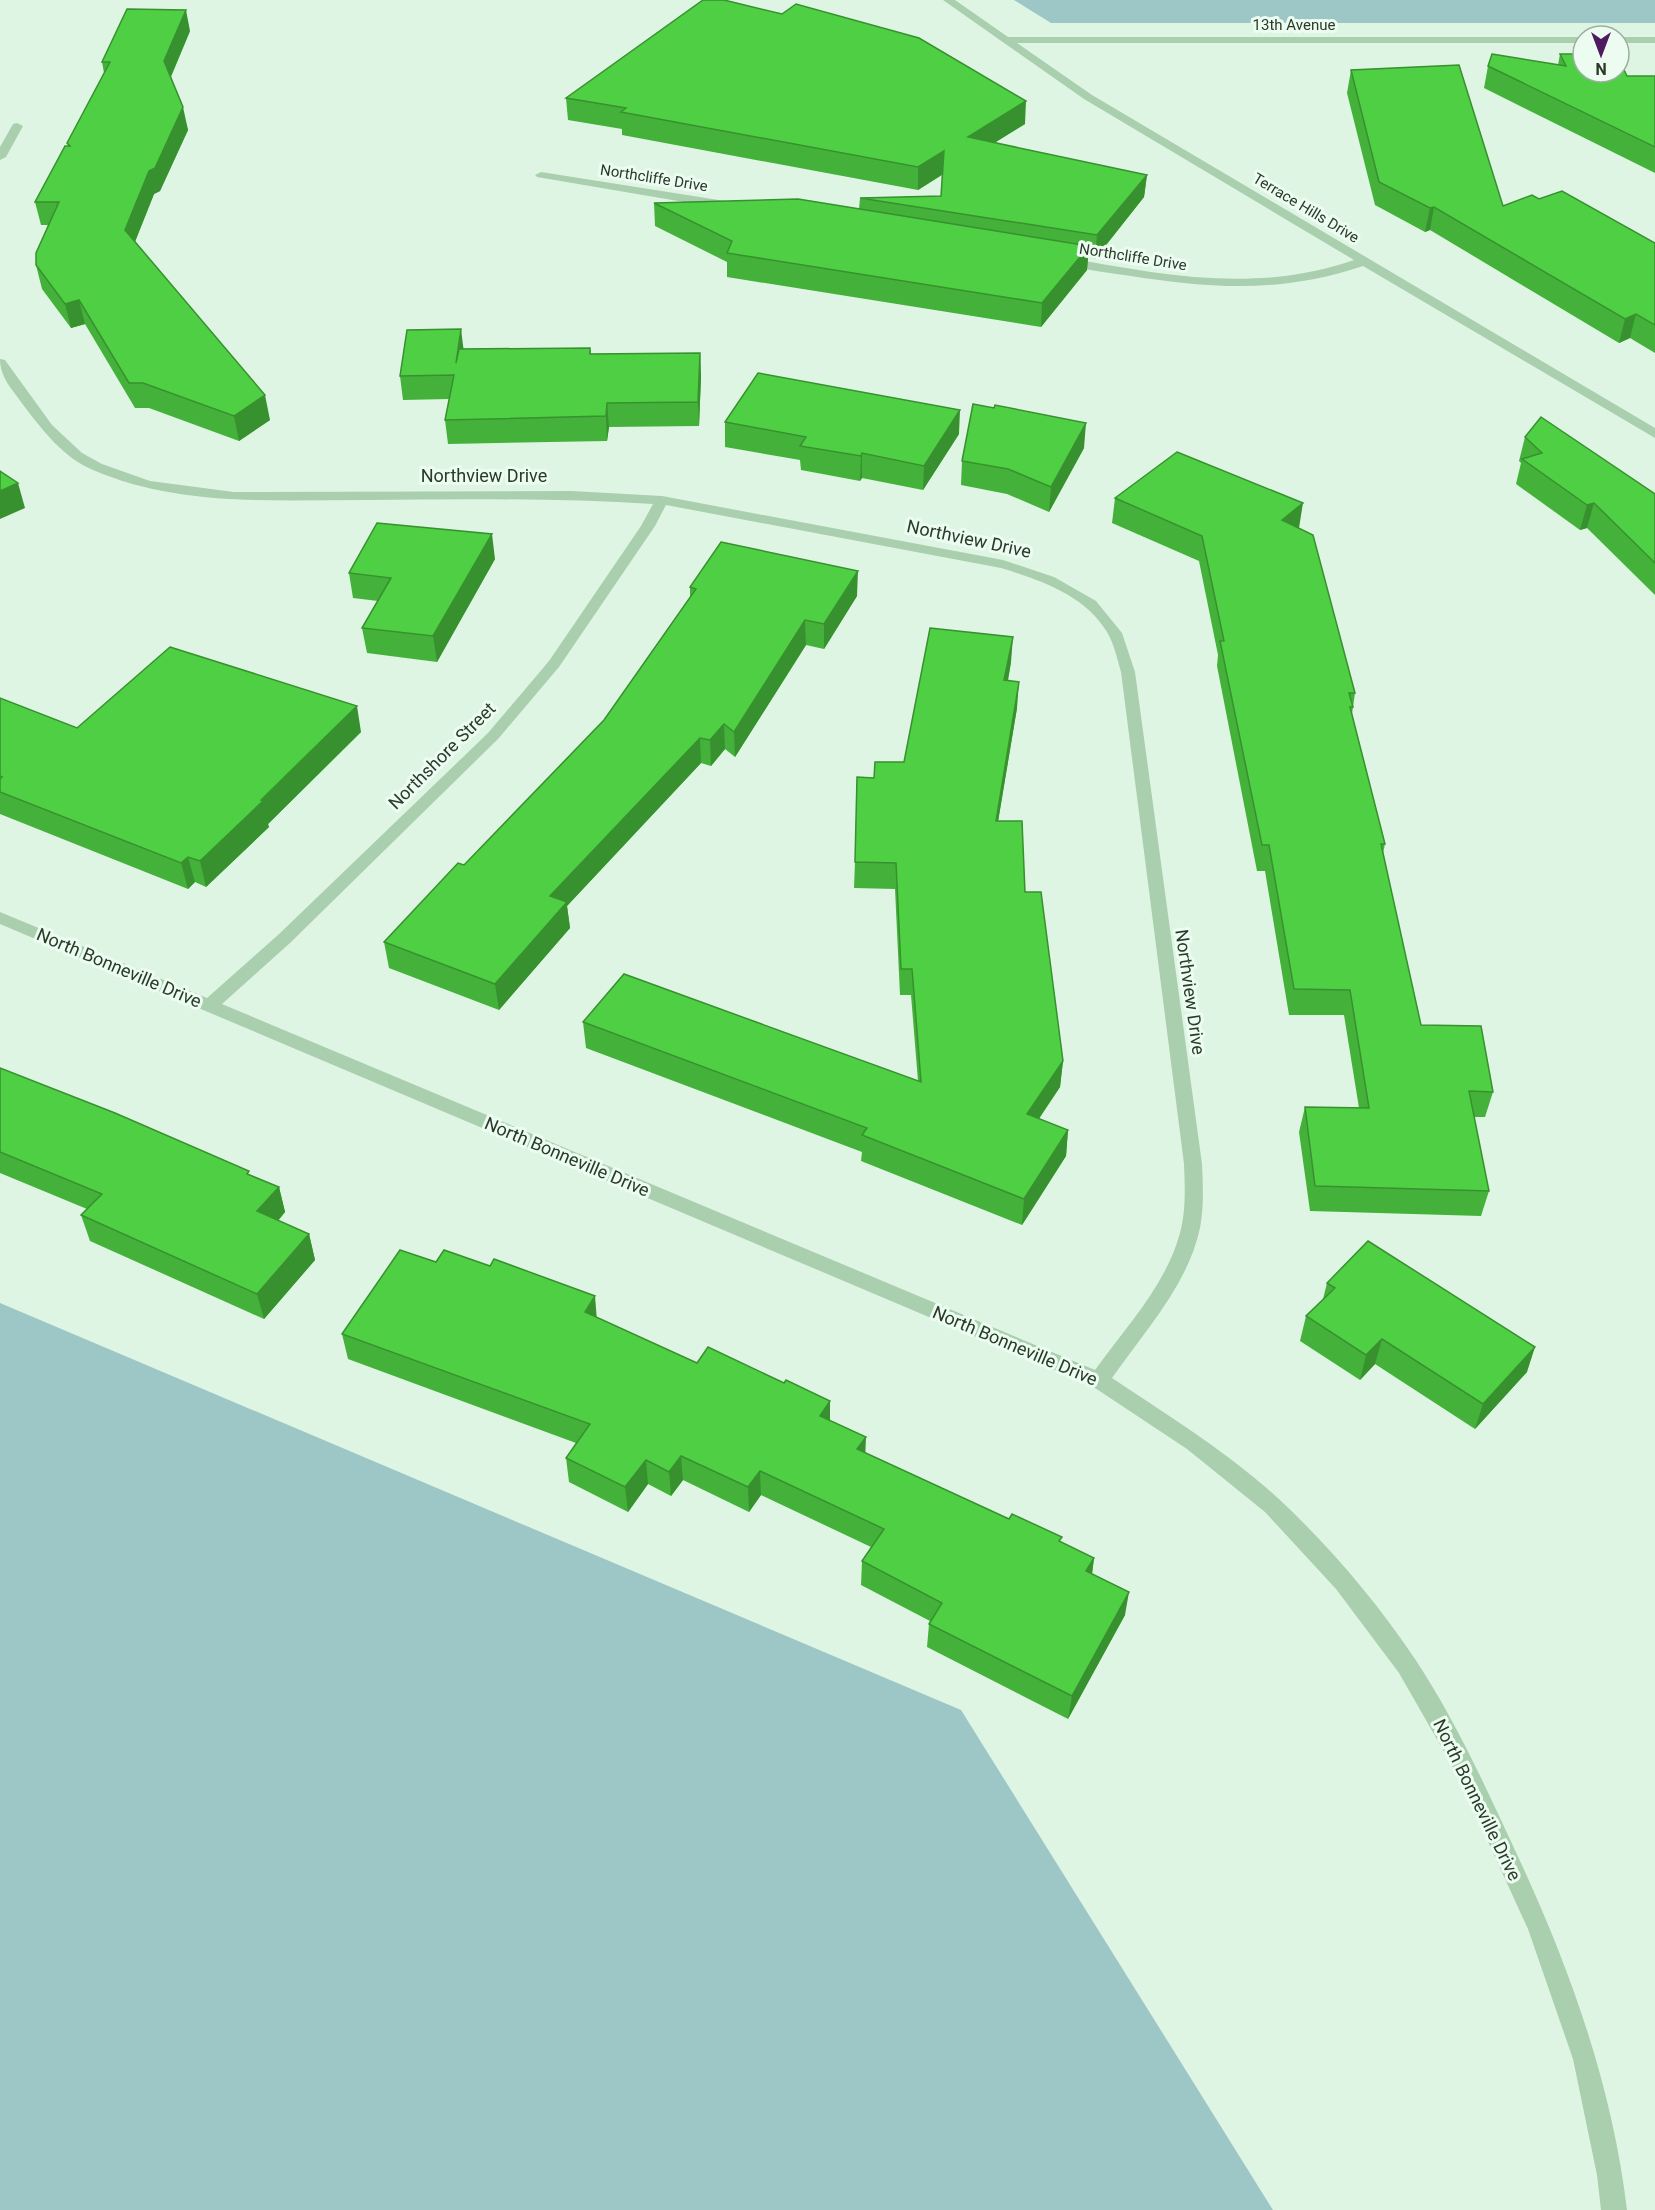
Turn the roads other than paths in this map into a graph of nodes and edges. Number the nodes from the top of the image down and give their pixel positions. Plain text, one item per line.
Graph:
1 (948, 0) edge
2 (1005, 40) junction
3 (1571, 40) edge
4 (1631, 40) edge
5 (1655, 40) edge
6 (17, 126) dead end
7 (0, 157) edge
8 (541, 175) dead end
9 (740, 208) edge
10 (1046, 258) edge
11 (1365, 261) junction
12 (0, 363) edge
13 (1655, 434) edge
14 (662, 500) junction
15 (0, 918) edge
16 (209, 1006) junction
17 (1099, 1380) junction
18 (1614, 2210) edge

1 - 2 street, Terrace Hills Drive
2 - 3 street, 13th Avenue
2 - 11 street, Terrace Hills Drive
4 - 5 street
6 - 7 street
8 - 9 street, Northcliffe Drive
10 - 11 street, Northcliffe Drive
11 - 13 street, Terrace Hills Drive
12 - 14 street, Northview Drive
14 - 16 street, Northshore Street
14 - 17 street, Northview Drive
15 - 16 street, North Bonneville Drive
16 - 17 street, North Bonneville Drive
17 - 18 street, North Bonneville Drive

